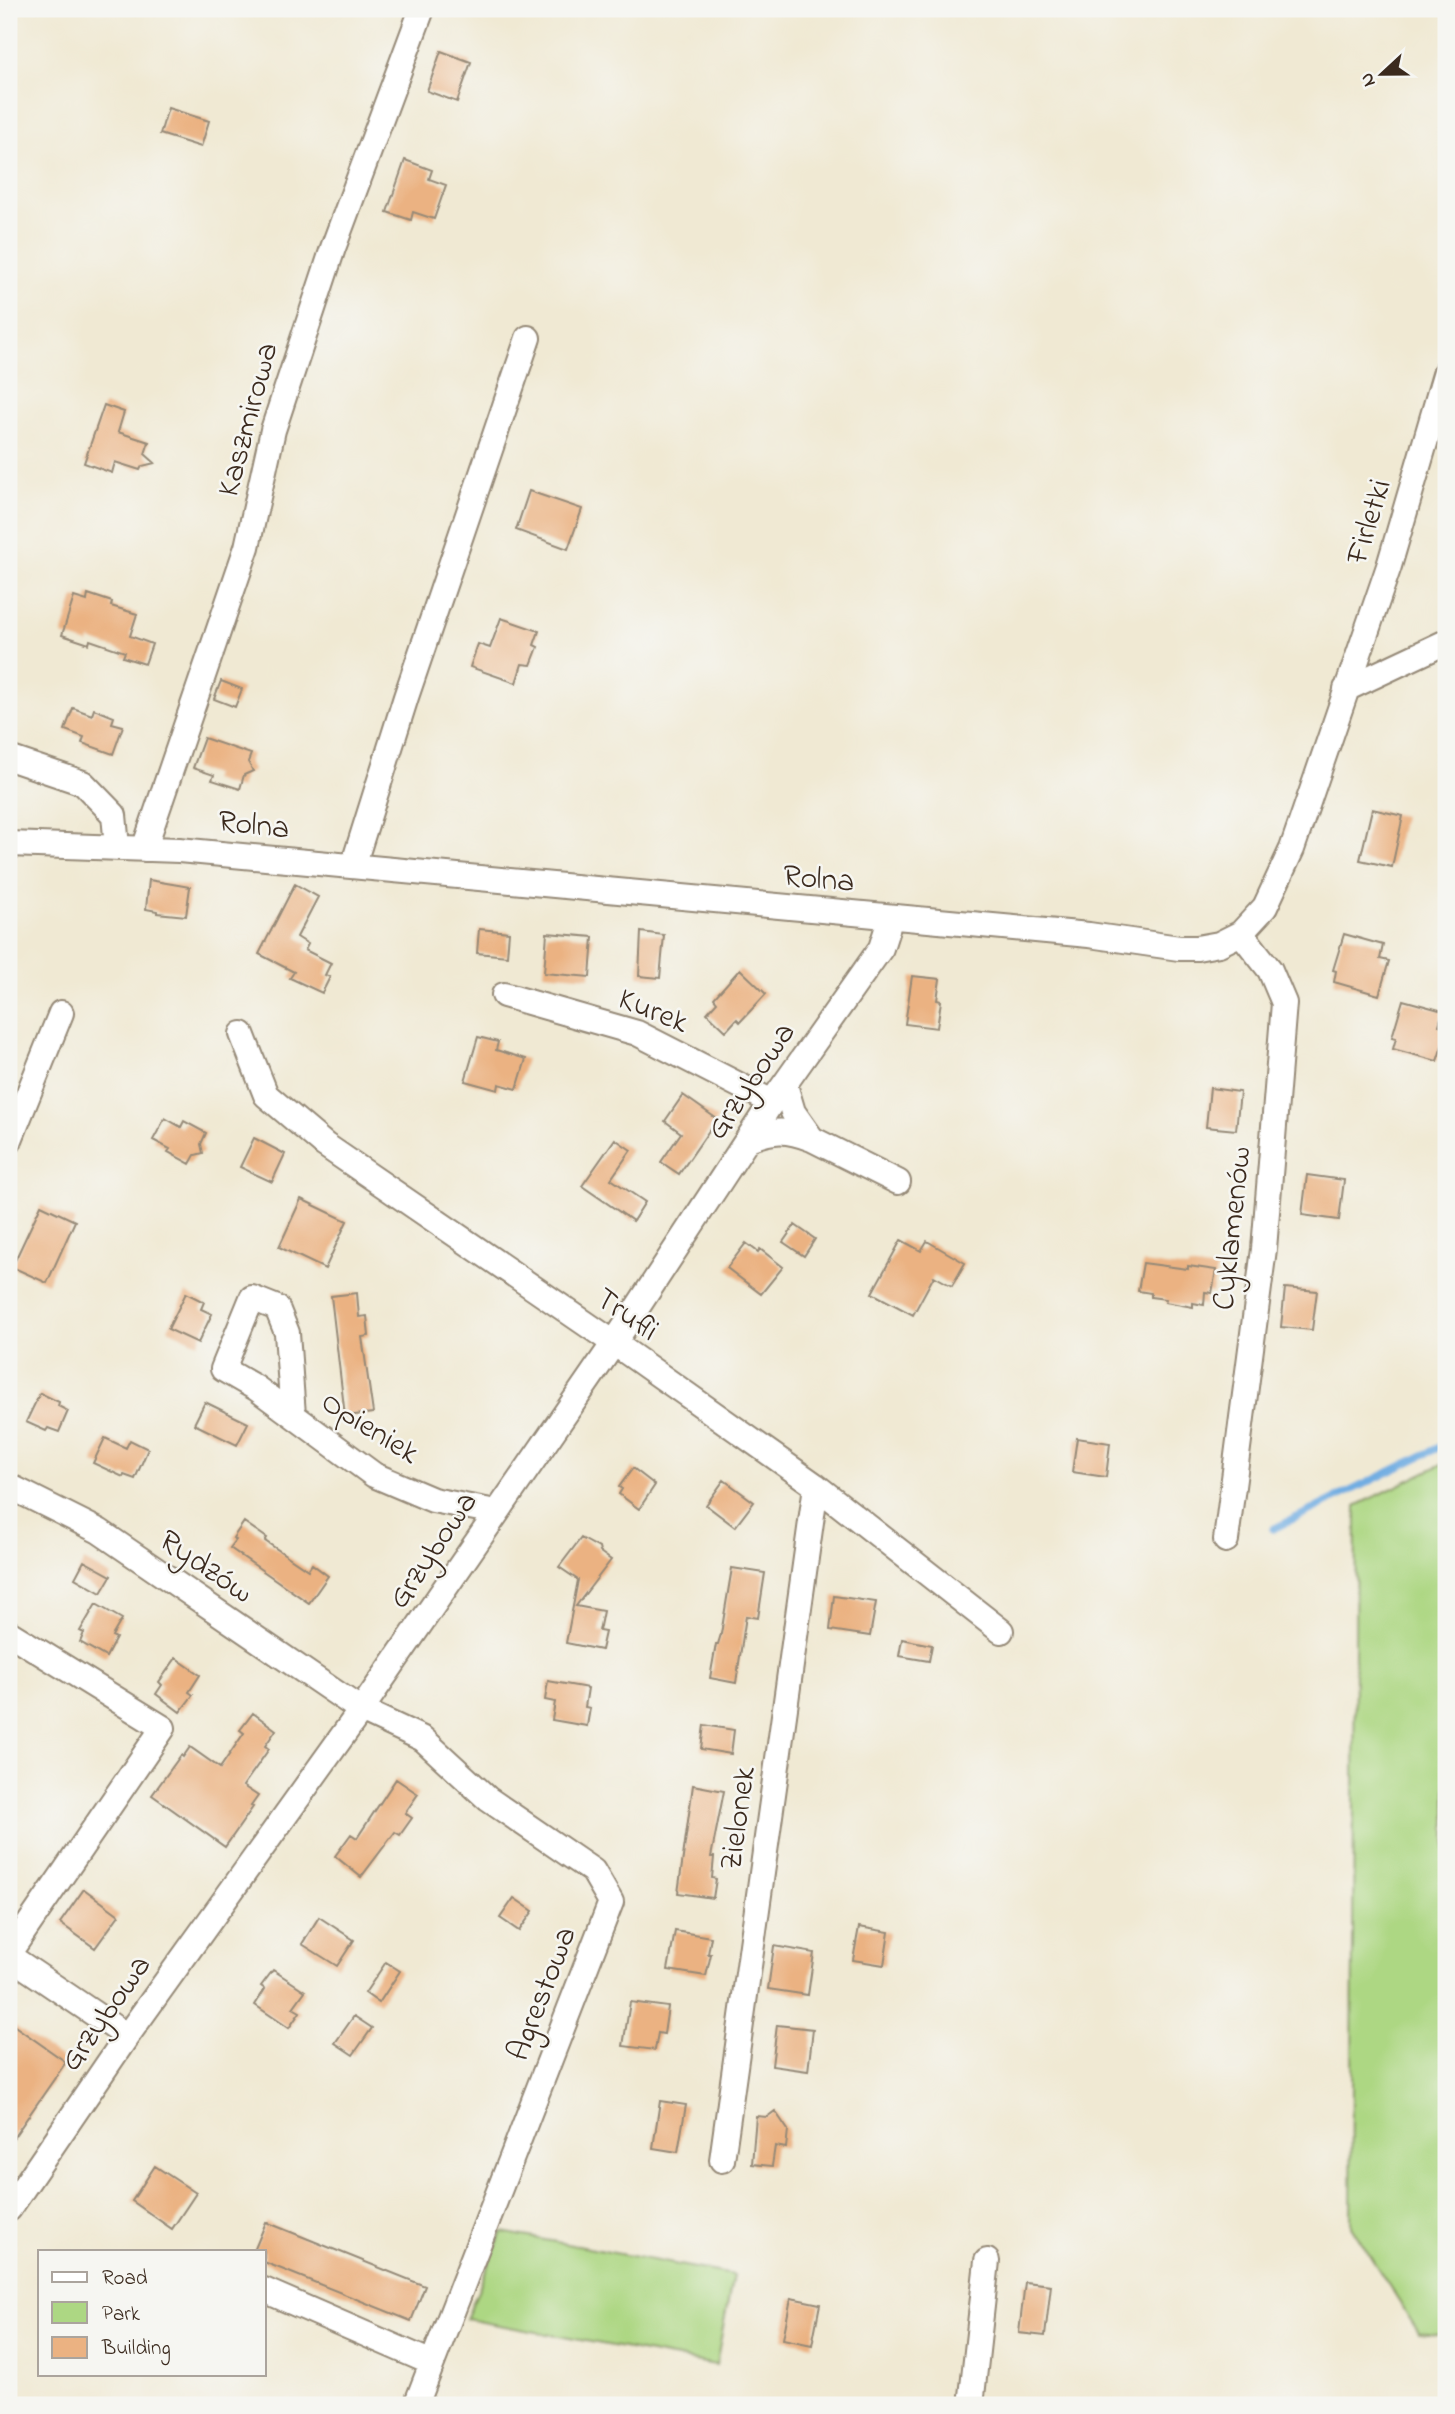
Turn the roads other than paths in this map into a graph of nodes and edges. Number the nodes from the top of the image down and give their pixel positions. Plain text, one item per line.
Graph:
1 (422, 9) edge
2 (528, 338) dead end
3 (1446, 371) edge
4 (1446, 642) edge
5 (1346, 690) junction
6 (9, 758) edge
7 (9, 844) edge
8 (117, 847) junction
9 (144, 849) junction
10 (353, 866) junction
11 (891, 917) junction
12 (1241, 933) junction
13 (504, 995) dead end
14 (61, 1013) dead end
15 (242, 1034) dead end
16 (778, 1093) junction
17 (748, 1139) junction
18 (812, 1139) junction
19 (9, 1142) edge
20 (898, 1182) dead end
21 (614, 1343) junction
22 (293, 1415) dead end
23 (9, 1486) edge
24 (816, 1486) junction
25 (496, 1512) junction
26 (1226, 1540) dead end
27 (1001, 1632) dead end
28 (9, 1633) edge
29 (362, 1710) junction
30 (9, 1955) edge
31 (127, 2036) junction
32 (722, 2160) dead end
33 (9, 2208) edge
34 (987, 2261) dead end
35 (266, 2291) edge
36 (432, 2362) junction
37 (416, 2405) edge
38 (971, 2405) edge

1 - 9 street, Kaszmirowa
2 - 10 street
3 - 5 street, Firletki
4 - 5 street
5 - 12 street, Rolna
6 - 8 street
7 - 8 street, Rolna
8 - 9 street, Rolna
9 - 10 street, Rolna
10 - 11 street, Rolna
11 - 12 street, Rolna
11 - 16 street, Grzybowa
12 - 26 street, Cyklamenów
13 - 16 street, Kurek
14 - 19 street
15 - 21 street, Trufli
16 - 17 street, Grzybowa
16 - 18 street
17 - 18 street
17 - 21 street, Grzybowa
18 - 20 street
21 - 24 street, Trufli
21 - 25 street, Grzybowa
22 - 25 street, Opieniek
23 - 29 street, Rydzów
24 - 27 street, Trufli
24 - 32 street, Zielonek
25 - 29 street, Grzybowa
28 - 30 street
29 - 31 street, Grzybowa
29 - 36 street, Agrestowa
30 - 31 street
31 - 33 street, Grzybowa
34 - 38 street
35 - 36 street
36 - 37 street, Agrestowa

